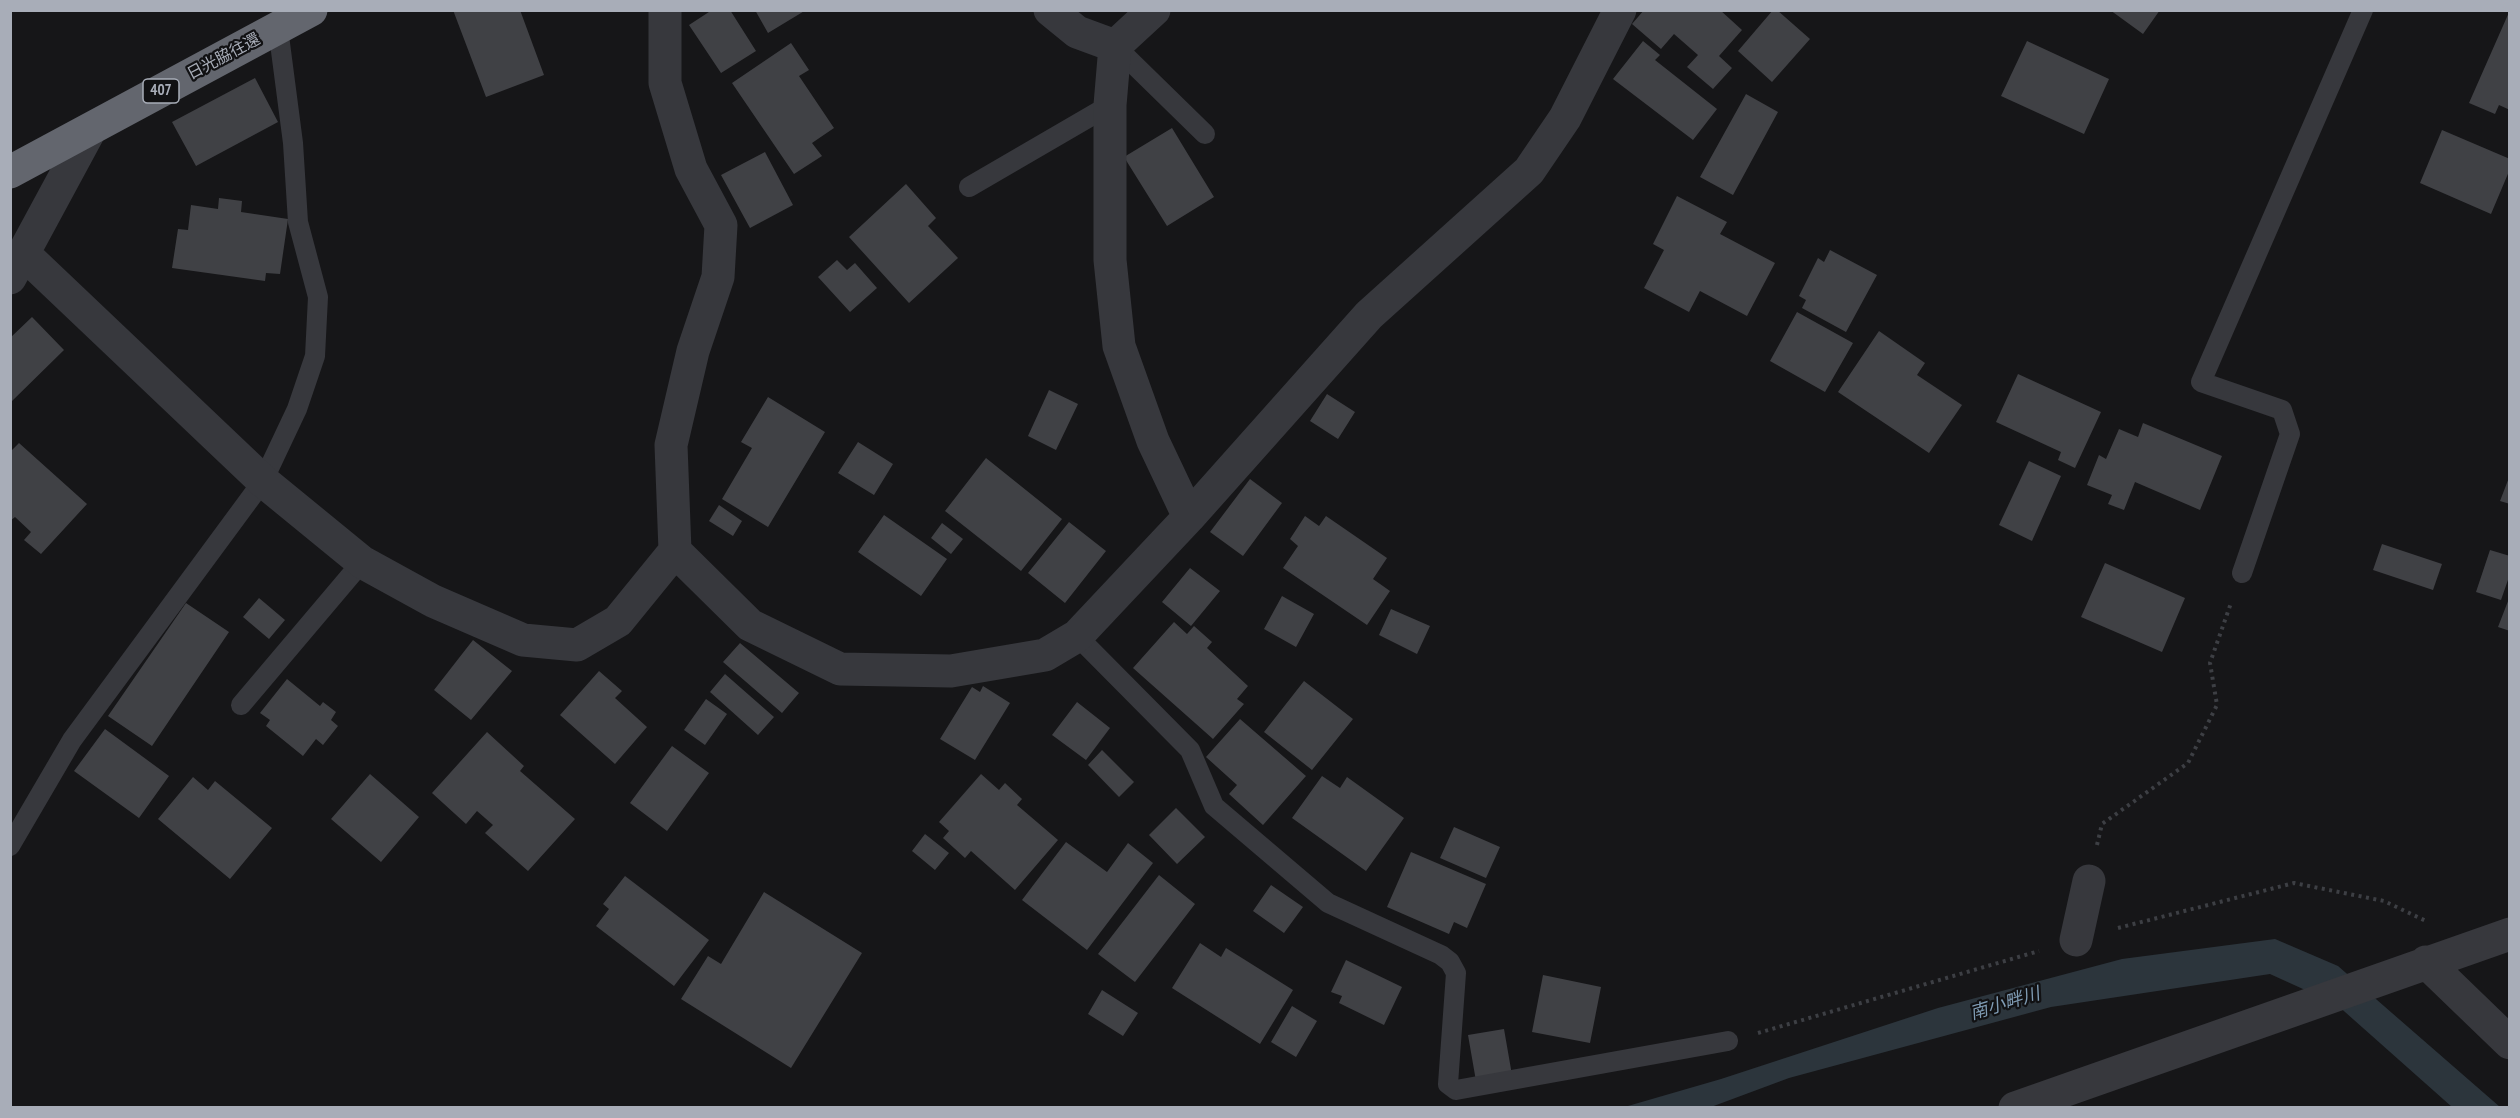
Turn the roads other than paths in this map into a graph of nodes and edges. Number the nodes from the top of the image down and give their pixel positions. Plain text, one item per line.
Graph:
1 (311, 10) edge
2 (665, 10) edge
3 (1050, 10) edge
4 (1154, 10) edge
5 (1620, 10) edge
6 (2363, 10) edge
7 (278, 28) junction
8 (1115, 46) junction
9 (1110, 105) junction
10 (90, 130) junction
11 (1205, 134) dead end
12 (10, 172) edge
13 (969, 187) dead end
14 (17, 266) edge
15 (263, 481) junction
16 (1189, 517) junction
17 (675, 551) junction
18 (362, 562) junction
19 (2242, 573) road end
20 (1077, 636) junction
21 (241, 705) dead end
22 (10, 846) edge
23 (2089, 881) road end
24 (2510, 934) edge
25 (2076, 940) dead end
26 (2426, 962) junction
27 (1728, 1041) dead end
28 (2510, 1043) edge
29 (2015, 1107) edge

1 - 7 highway, 日光脇往還 / 407
2 - 17 street
3 - 8 street
4 - 8 street
5 - 16 street
6 - 19 lane
7 - 10 highway, 日光脇往還 / 407
7 - 15 lane
8 - 9 street
8 - 11 lane
9 - 13 lane
9 - 16 street
10 - 12 highway, 日光脇往還 / 407
10 - 14 street
14 - 15 street
15 - 18 street
15 - 22 lane
16 - 20 street
17 - 18 street
17 - 20 street
18 - 21 lane
20 - 27 lane
23 - 25 street
24 - 26 street
26 - 28 street
26 - 29 street

